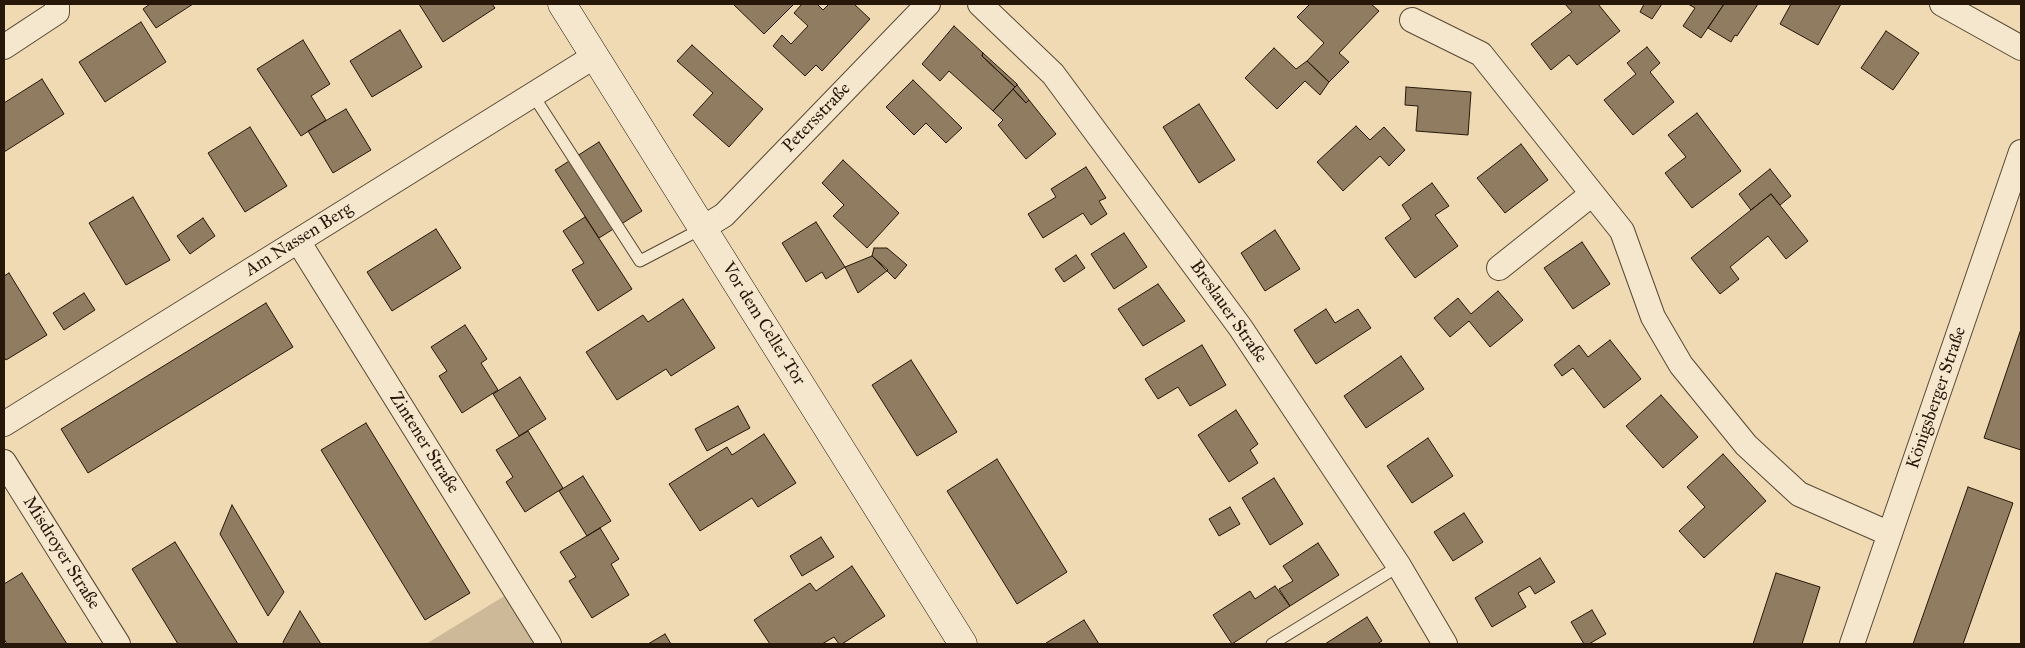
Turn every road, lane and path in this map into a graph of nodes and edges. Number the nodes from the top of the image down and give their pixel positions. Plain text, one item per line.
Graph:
1 (57, 4) edge
2 (562, 4) edge
3 (928, 4) edge
4 (980, 4) edge
5 (1942, 4) edge
6 (1412, 20) dead end
7 (4, 47) edge
8 (2021, 48) edge
9 (595, 56) junction
10 (533, 95) junction
11 (2021, 152) edge
12 (1592, 194) junction
13 (703, 228) junction
14 (298, 241) junction
15 (1499, 268) dead end
16 (4, 424) edge
17 (4, 462) edge
18 (1890, 534) junction
19 (1398, 566) junction
20 (118, 644) edge
21 (550, 644) edge
22 (963, 644) edge
23 (1272, 644) edge
24 (1445, 644) edge
25 (1852, 644) edge

1 - 7 street
2 - 9 street, Vor dem Celler Tor
3 - 13 street, Petersstraße
4 - 19 street, Breslauer Straße
5 - 8 street
6 - 12 street
9 - 10 street, Am Nassen Berg
9 - 13 street, Vor dem Celler Tor
10 - 13 lane
10 - 14 street, Am Nassen Berg
11 - 18 street, Königsberger Straße
12 - 15 street
12 - 18 street
13 - 22 street, Vor dem Celler Tor
14 - 16 street, Am Nassen Berg
14 - 21 street, Zintener Straße
17 - 20 street, Misdroyer Straße
18 - 25 street, Königsberger Straße
19 - 23 lane
19 - 24 street, Breslauer Straße

